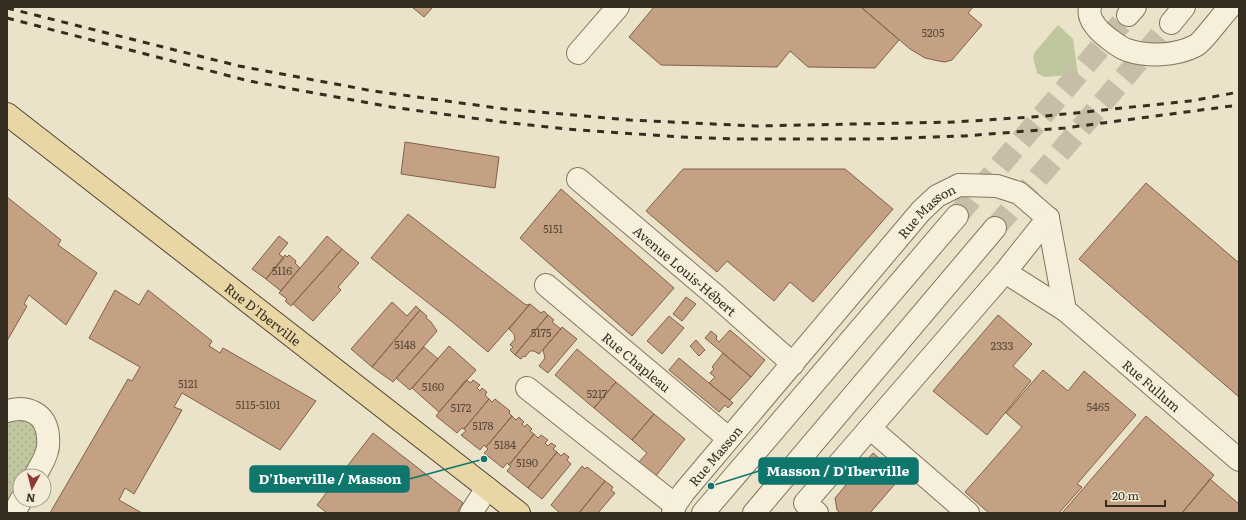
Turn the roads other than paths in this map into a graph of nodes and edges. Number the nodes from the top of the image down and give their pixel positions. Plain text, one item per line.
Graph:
1 (618, 7) edge
2 (1090, 7) edge
3 (1230, 7) edge
4 (578, 52) dead end
5 (7, 114) edge
6 (578, 179) dead end
7 (957, 216) tunnel mouth
8 (1048, 218) junction
9 (995, 228) tunnel mouth
10 (1005, 272) junction
11 (546, 285) dead end
12 (1065, 310) junction
13 (793, 364) junction
14 (527, 388) dead end
15 (7, 411) edge
16 (870, 428) junction
17 (728, 438) junction
18 (1239, 460) edge
19 (39, 468) edge
20 (487, 488) junction
21 (811, 508) edge
22 (674, 509) edge
23 (471, 513) edge
24 (519, 513) edge
25 (703, 513) edge
26 (754, 513) edge
27 (968, 513) edge

1 - 4 street
2 - 3 street
5 - 20 main road, Rue D'Iberville
6 - 13 street, Avenue Louis-Hébert
7 - 25 street, Rue Masson
8 - 10 street
8 - 12 street
8 - 13 street, Rue Masson
9 - 26 street
10 - 12 street, Rue Fullum
10 - 16 street
11 - 17 street, Rue Chapleau
12 - 18 street, Rue Fullum
13 - 17 street, Rue Masson
14 - 22 street
15 - 19 street
16 - 21 street
16 - 27 street
17 - 22 street, Rue Masson
20 - 23 street
20 - 24 main road, Rue D'Iberville

